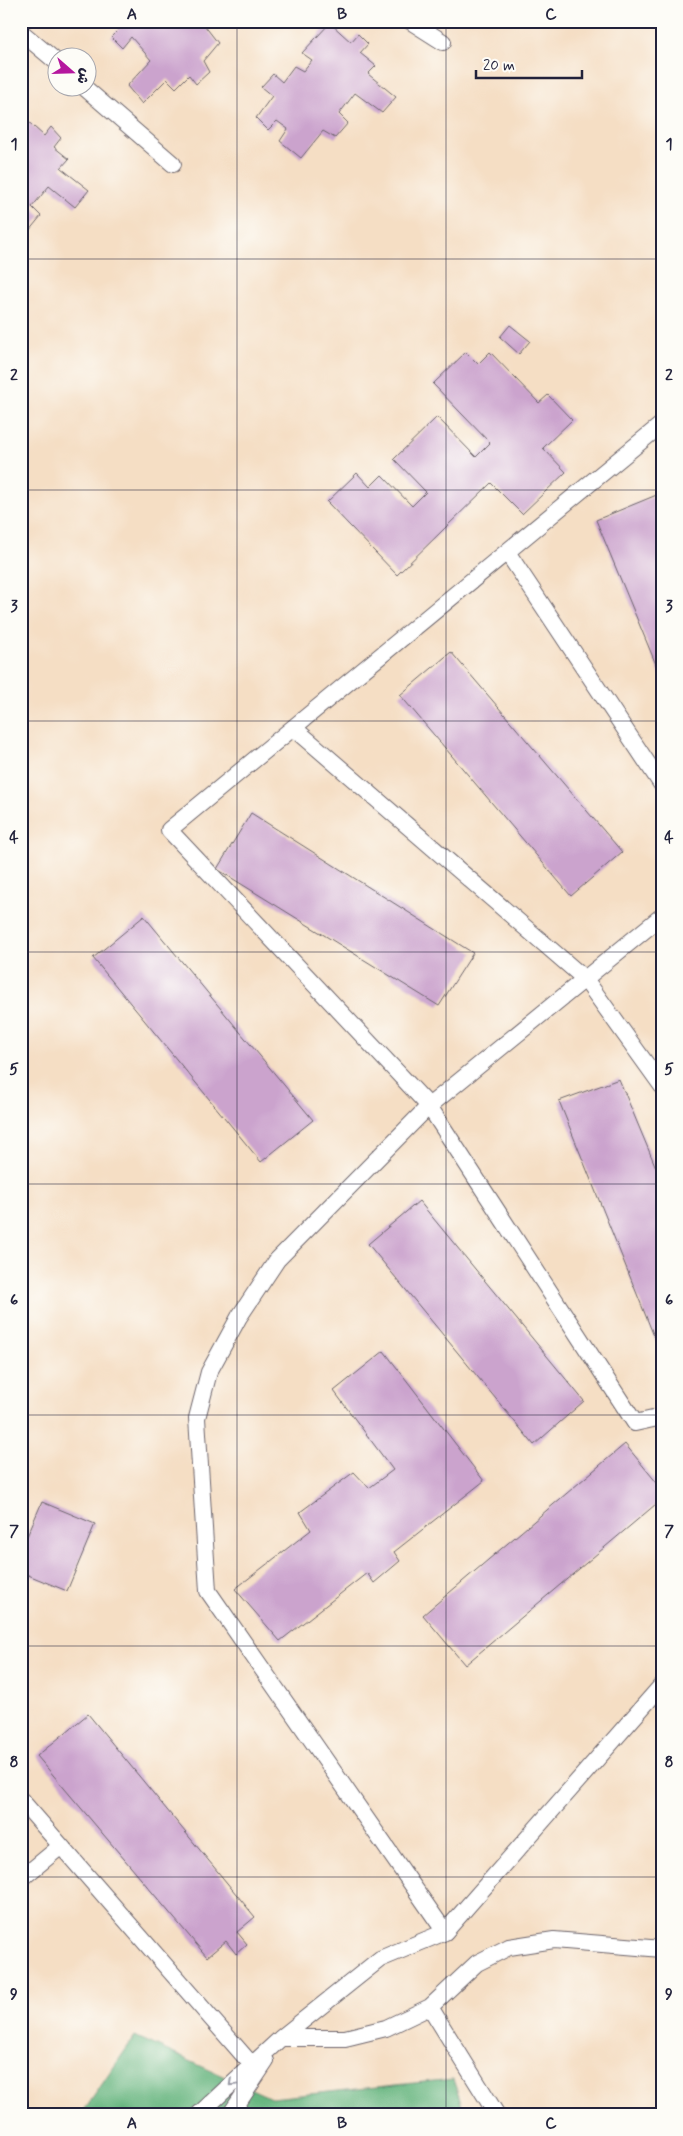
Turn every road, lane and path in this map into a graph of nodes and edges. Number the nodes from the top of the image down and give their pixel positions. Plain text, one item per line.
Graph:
1 (410, 21) edge
2 (21, 32) edge
3 (442, 42) dead end
4 (48, 55) edge
5 (97, 98) edge
6 (173, 164) dead end
7 (662, 424) edge
8 (507, 552) junction
9 (294, 728) junction
10 (662, 785) edge
11 (662, 916) edge
12 (585, 978) junction
13 (662, 1086) edge
14 (430, 1106) junction
15 (662, 1417) edge
16 (662, 1685) edge
17 (21, 1800) edge
18 (61, 1846) junction
19 (21, 1879) edge
20 (445, 1932) junction
21 (662, 1949) edge
22 (430, 2007) junction
23 (281, 2038) junction
24 (252, 2065) junction
25 (198, 2115) edge
26 (230, 2115) edge
27 (496, 2115) edge

1 - 3 lane
2 - 4 lane
5 - 6 lane
7 - 8 lane
8 - 9 lane
8 - 10 lane
9 - 12 lane
9 - 14 lane
11 - 12 lane
12 - 13 lane
12 - 14 lane
14 - 15 lane
14 - 20 lane
16 - 20 lane
17 - 18 lane
18 - 19 lane
18 - 24 lane
20 - 23 lane
21 - 22 lane
22 - 23 lane
22 - 27 lane
23 - 24 lane
23 - 26 lane
24 -> 25 lane

